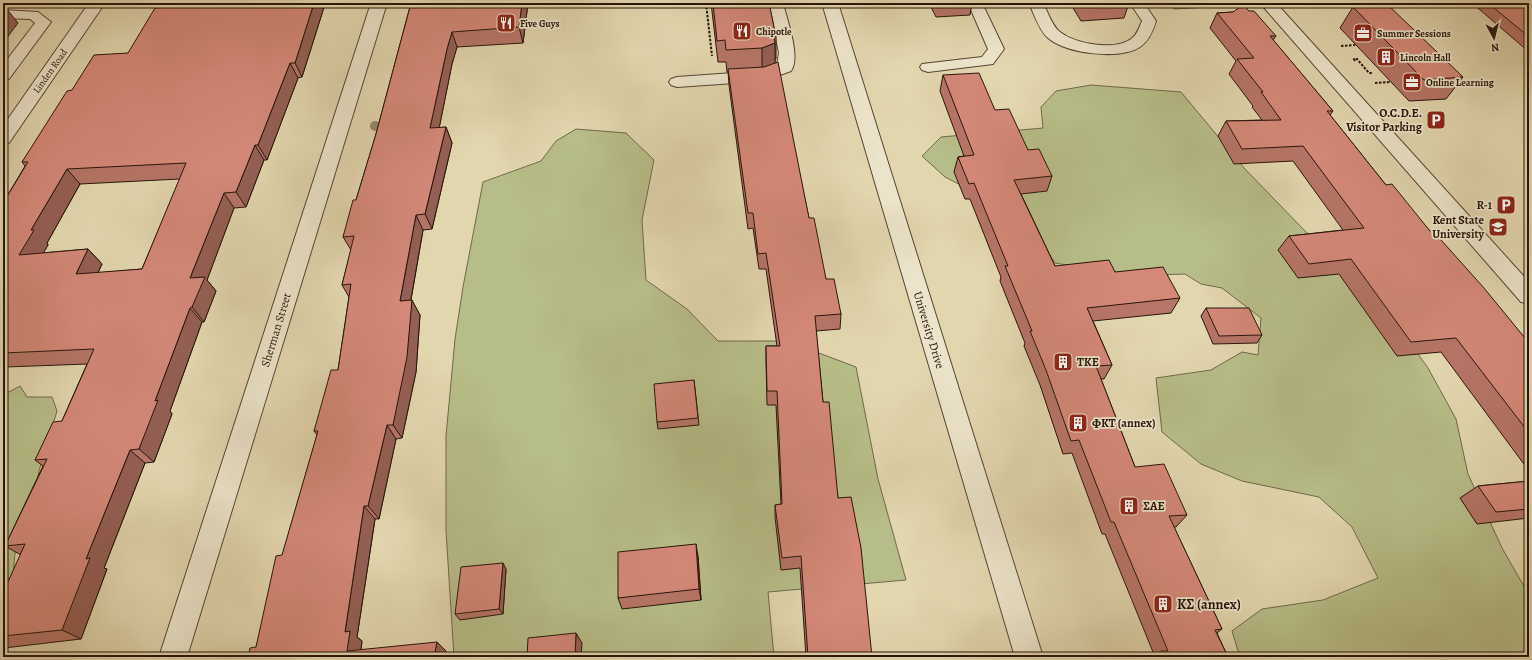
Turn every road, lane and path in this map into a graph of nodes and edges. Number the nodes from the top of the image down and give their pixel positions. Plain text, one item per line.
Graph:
1 (97, 3) edge
2 (379, 3) edge
3 (706, 3) edge
4 (776, 3) edge
5 (830, 3) edge
6 (975, 3) edge
7 (1036, 3) edge
8 (1137, 3) edge
9 (1268, 3) edge
10 (3, 14) edge
11 (928, 67) dead end
12 (3, 76) edge
13 (715, 79) junction
14 (677, 82) dead end
15 (1390, 82) dead end
16 (1370, 83) dead end
17 (3, 139) edge
18 (1529, 296) edge
19 (173, 657) edge
20 (1029, 657) edge

1 - 17 street, Linden Road
2 - 19 street, Sherman Street
3 - 13 path
4 - 13 lane
5 - 20 street, University Drive
6 - 11 lane
7 - 8 lane
9 - 18 street
10 - 12 lane
13 - 14 lane
15 - 16 path

